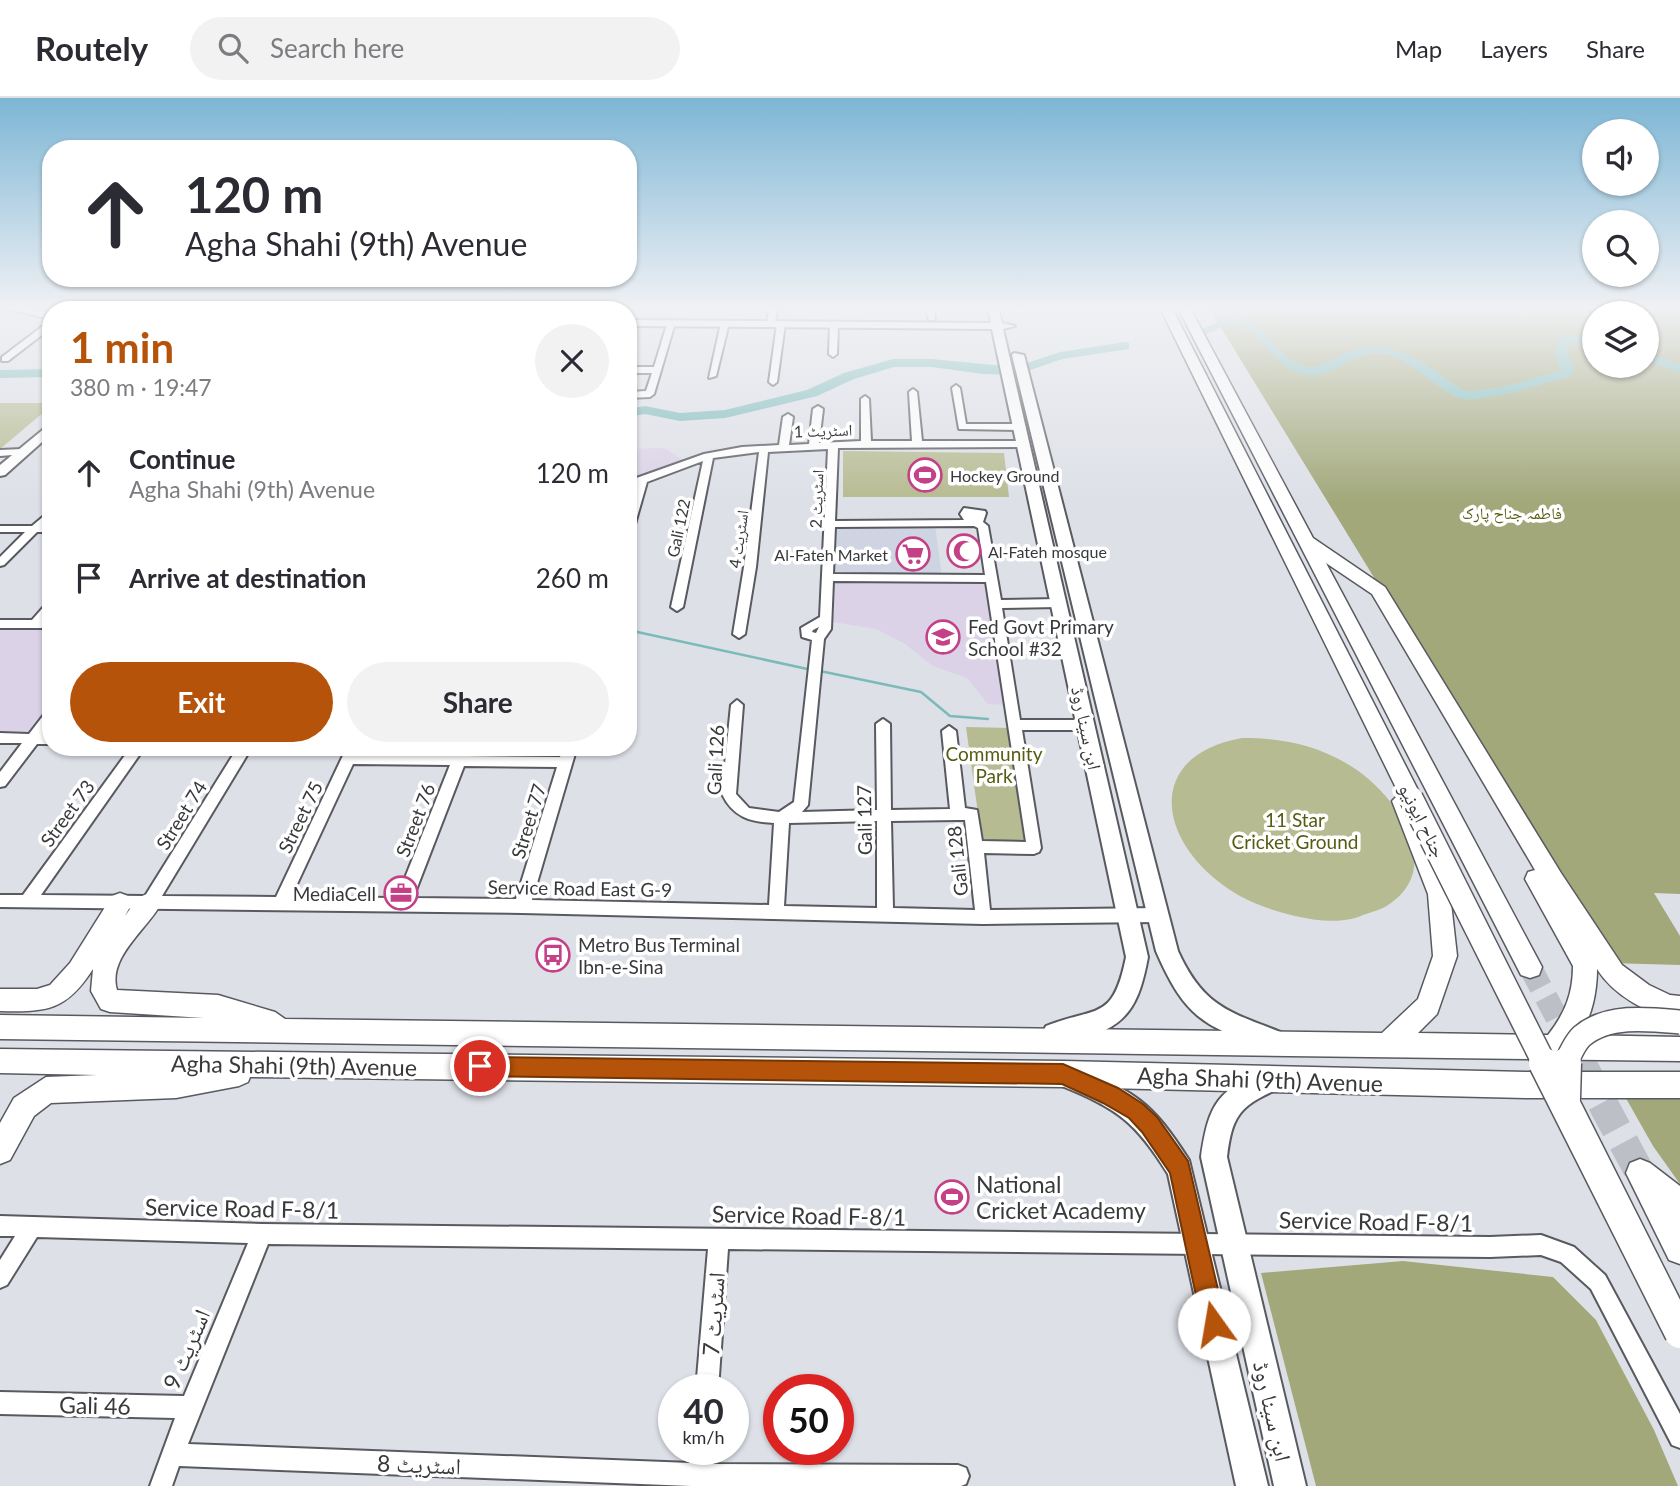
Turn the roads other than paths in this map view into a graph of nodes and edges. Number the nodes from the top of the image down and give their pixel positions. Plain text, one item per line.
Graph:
1 (656, 373) edge
2 (713, 373) edge
3 (773, 373) edge
4 (1013, 373) edge
5 (1018, 373) edge
6 (1198, 373) edge
7 (1218, 373) edge
8 (712, 376) dead end
9 (773, 382) dead end
10 (1018, 383) junction
11 (956, 388) dead end
12 (913, 392) dead end
13 (637, 394) edge
14 (865, 399) dead end
15 (818, 409) dead end
16 (788, 417) dead end
17 (42, 419) edge
18 (42, 435) edge
19 (1023, 435) junction
20 (917, 443) junction
21 (866, 444) junction
22 (833, 445) junction
23 (814, 446) junction
24 (784, 447) junction
25 (764, 448) junction
26 (22, 452) junction
27 (1, 454) edge
28 (709, 456) junction
29 (0, 472) edge
30 (642, 480) junction
31 (637, 482) edge
32 (637, 498) edge
33 (42, 521) edge
34 (831, 524) junction
35 (0, 528) edge
36 (35, 528) junction
37 (42, 528) edge
38 (1301, 534) junction
39 (0, 563) edge
40 (828, 577) junction
41 (992, 579) junction
42 (1059, 603) junction
43 (996, 604) junction
44 (677, 607) dead end
45 (1344, 614) junction
46 (42, 616) edge
47 (825, 619) dead end
48 (0, 624) edge
49 (35, 624) junction
50 (42, 624) edge
51 (739, 634) dead end
52 (818, 638) junction
53 (737, 705) dead end
54 (1371, 718) junction
55 (883, 724) dead end
56 (1086, 725) junction
57 (42, 726) edge
58 (1016, 726) junction
59 (949, 731) dead end
60 (0, 738) edge
61 (32, 739) junction
62 (42, 739) edge
63 (132, 756) edge
64 (239, 756) edge
65 (350, 756) edge
66 (461, 756) edge
67 (568, 756) edge
68 (0, 782) edge
69 (958, 814) junction
70 (883, 816) junction
71 (782, 818) junction
72 (977, 847) junction
73 (0, 901) edge
74 (27, 902) junction
75 (120, 902) junction
76 (150, 902) junction
77 (280, 904) junction
78 (402, 906) junction
79 (522, 906) junction
80 (776, 912) junction
81 (885, 914) junction
82 (1128, 915) junction
83 (1158, 915) junction
84 (983, 917) junction
85 (95, 963) junction
86 (1530, 967) tunnel mouth
87 (0, 1000) edge
88 (1680, 1008) edge
89 (1680, 1022) edge
90 (0, 1027) edge
91 (297, 1031) junction
92 (470, 1032) junction
93 (1029, 1040) junction
94 (1282, 1044) junction
95 (1388, 1045) junction
96 (1554, 1048) junction
97 (1649, 1048) junction
98 (1680, 1049) edge
99 (0, 1060) edge
100 (285, 1064) junction
101 (456, 1066) junction
102 (1063, 1074) junction
103 (1276, 1077) junction
104 (1674, 1085) edge
105 (1565, 1103) junction
106 (0, 1150) edge
107 (1680, 1204) edge
108 (0, 1226) edge
109 (32, 1227) junction
110 (262, 1234) junction
111 (719, 1238) junction
112 (1195, 1244) junction
113 (1233, 1244) junction
114 (1680, 1249) edge
115 (0, 1278) edge
116 (1680, 1333) edge
117 (709, 1374) edge
118 (0, 1403) edge
119 (190, 1406) junction
120 (1680, 1437) edge
121 (174, 1455) junction
122 (702, 1465) edge
123 (701, 1475) junction
124 (958, 1476) dead end
125 (162, 1486) edge
126 (1252, 1486) edge
127 (1290, 1486) edge

1 - 13 street
2 - 8 street
3 - 9 street
4 - 10 main road, ابن سینا روڈ
5 - 10 main road, ابن سینا روڈ
6 - 54 main road, جناح ایونیو
7 - 38 main road, جناح ایونیو
10 - 19 main road, ابن سینا روڈ
10 - 83 main road, ابن سینا روڈ
11 - 19 street
12 - 20 street
14 - 21 street
15 - 23 street
16 - 24 street
17 - 27 main road
18 - 26 main road
19 - 20 street, اسٹریٹ 1
19 - 42 main road, ابن سینا روڈ
20 - 21 street, اسٹریٹ 1
21 - 22 street, اسٹریٹ 1
22 - 23 street, اسٹریٹ 1
22 - 34 street, اسٹریٹ 2
23 - 24 street, اسٹریٹ 1
24 - 25 street, اسٹریٹ 1
25 - 28 street, اسٹریٹ 1
25 - 51 street, اسٹریٹ 4
26 - 27 street
26 - 29 main road
28 - 30 street, اسٹریٹ 1
28 - 44 street, Gali 122
30 - 31 street, اسٹریٹ 1
30 - 32 street
33 - 36 street
34 - 40 street, اسٹریٹ 2
34 - 41 street
35 - 36 street
36 - 37 street
36 - 39 street
38 - 45 main road, جناح ایونیو
38 - 88 main road
40 - 41 street
40 - 52 street, اسٹریٹ 2
41 - 43 street
42 - 43 street
42 - 56 main road, ابن سینا روڈ
43 - 58 street
45 - 86 main road, جناح ایونیو
45 - 96 main road
46 - 49 street
47 - 52 street
48 - 49 street
49 - 50 street
52 - 71 street
53 - 71 street, Gali 126
54 - 95 main road
54 - 105 main road, جناح ایونیو, bridge
55 - 70 street, Gali 127
56 - 58 street
56 - 82 main road, ابن سینا روڈ
57 - 61 street
58 - 72 street
59 - 69 street, Gali 128
60 - 61 street
61 - 62 street
61 - 68 street
63 - 74 street, Street 73
64 - 76 street, Street 74
65 - 77 street, Street 75
66 - 78 street, Street 76
67 - 79 street, Street 77
69 - 70 street
69 - 72 street, Gali 128
70 - 71 street
70 - 81 street, Gali 127
71 - 80 street
72 - 84 street, Gali 128
73 - 74 street, Service Road East G-9
74 - 75 street, Service Road East G-9
75 - 76 street, Service Road East G-9
75 - 85 main road
76 - 77 street, Service Road East G-9
76 - 85 main road
77 - 78 street, Service Road East G-9
78 - 79 street, Service Road East G-9
79 - 80 street, Service Road East G-9
80 - 81 street, Service Road East G-9
81 - 84 street, Service Road East G-9
82 - 83 street, Service Road East G-9
82 - 84 street, Service Road East G-9
82 - 93 main road, ابن سینا روڈ
83 - 94 main road, ابن سینا روڈ
85 - 87 main road
85 - 91 main road
89 - 105 main road, bridge
90 - 91 main road, Agha Shahi (9th) Avenue
91 - 92 main road, Agha Shahi (9th) Avenue
92 - 93 main road, Agha Shahi (9th) Avenue
92 - 101 main road
93 - 94 main road, Agha Shahi (9th) Avenue
94 - 95 main road, Agha Shahi (9th) Avenue
95 - 96 main road, Agha Shahi (9th) Avenue
96 - 97 main road, Agha Shahi (9th) Avenue
97 - 98 main road, Agha Shahi (9th) Avenue
97 - 104 main road
99 - 100 main road, Agha Shahi (9th) Avenue
100 - 101 main road, Agha Shahi (9th) Avenue
100 - 106 main road
101 - 102 main road, Agha Shahi (9th) Avenue
102 - 103 main road, Agha Shahi (9th) Avenue
102 - 112 main road, ابن سینا روڈ
103 - 104 main road, Agha Shahi (9th) Avenue
103 - 113 main road, ابن سینا روڈ
105 - 116 main road, جناح ایونیو, bridge
107 - 114 main road
108 - 109 street, Service Road F-8/1
109 - 110 street, Service Road F-8/1
109 - 115 street
110 - 111 street, Service Road F-8/1
110 - 119 street, اسٹریٹ 9
111 - 112 street, Service Road F-8/1
111 - 117 street, اسٹریٹ 7
112 - 113 street, Service Road F-8/1
112 - 126 main road, ابن سینا روڈ
113 - 120 street, Service Road F-8/1
113 - 127 main road, ابن سینا روڈ
118 - 119 street, Gali 46
119 - 121 street, اسٹریٹ 9
121 - 123 street, اسٹریٹ 8
121 - 125 street, اسٹریٹ 9
122 - 123 street
123 - 124 street, اسٹریٹ 8

